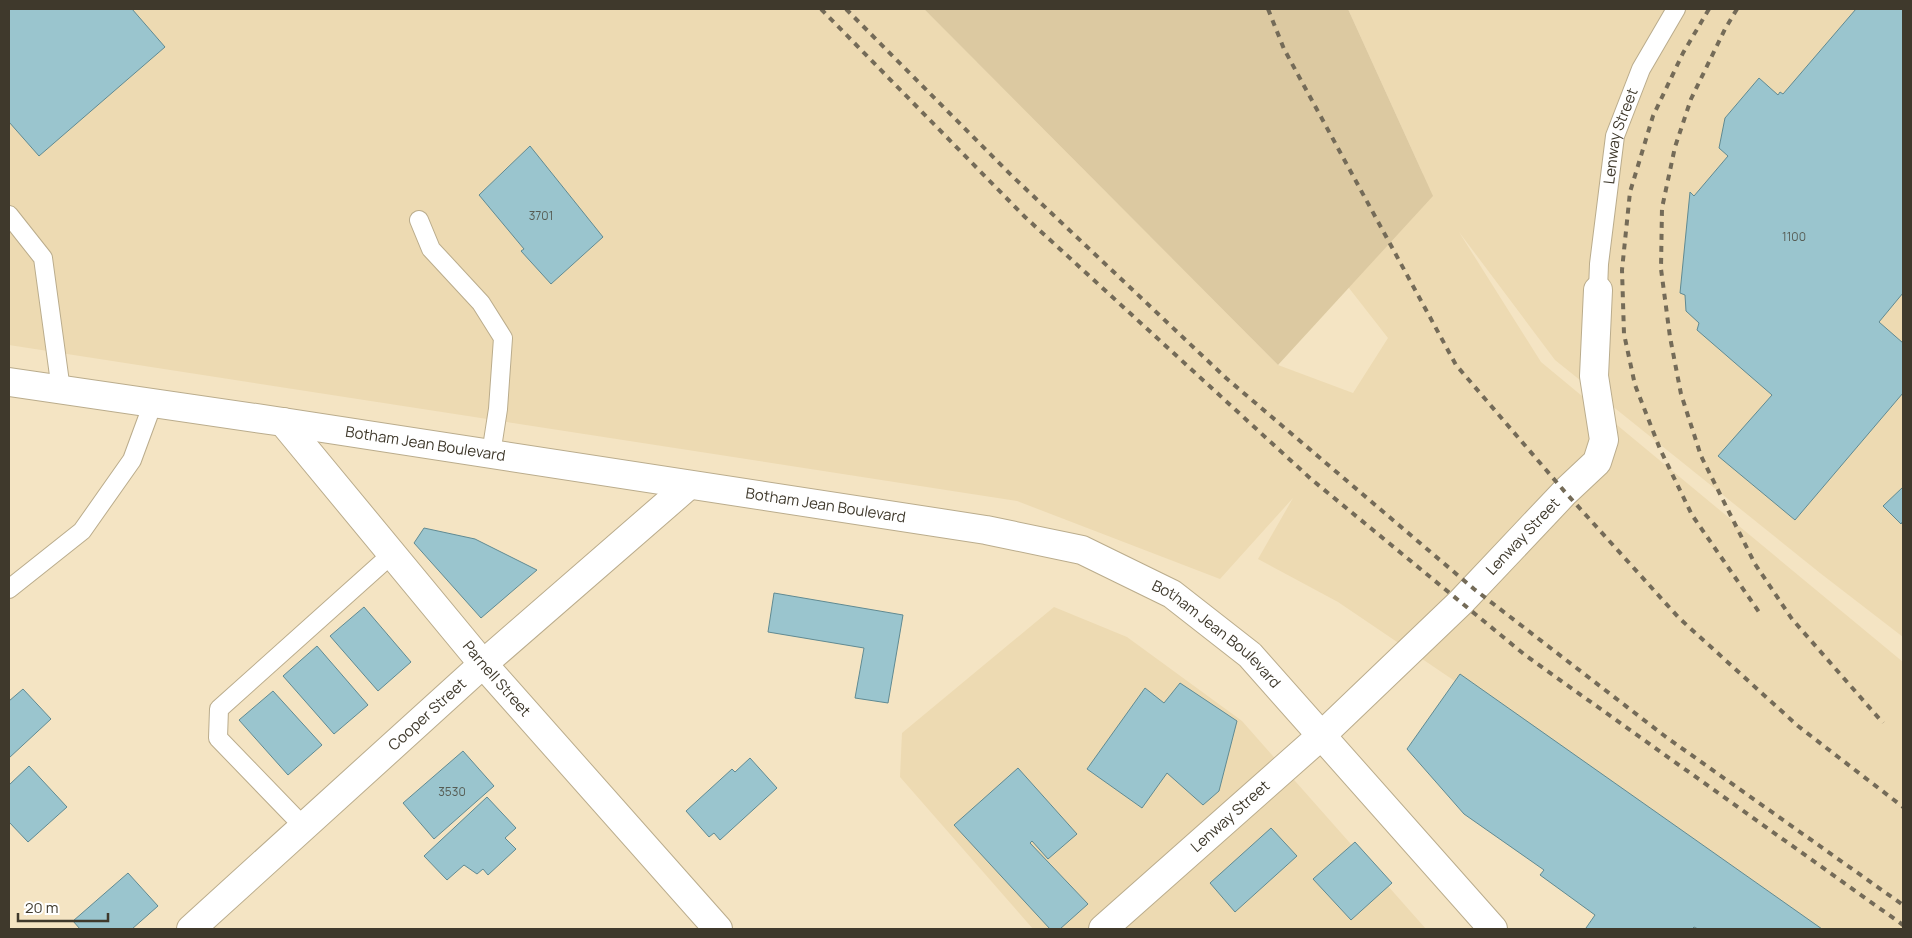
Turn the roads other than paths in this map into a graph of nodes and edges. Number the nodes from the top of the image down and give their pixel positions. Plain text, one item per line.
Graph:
1 (1676, 9) edge
2 (9, 215) edge
3 (419, 220) dead end
4 (1598, 290) joint
5 (9, 382) edge
6 (61, 390) junction
7 (153, 403) junction
8 (283, 422) junction
9 (491, 454) junction
10 (689, 484) junction
11 (392, 554) junction
12 (9, 589) edge
13 (483, 664) junction
14 (1322, 735) junction
15 (304, 827) junction
16 (191, 929) edge
17 (718, 929) edge
18 (1103, 929) edge
19 (1493, 929) edge

1 - 4 lane, Lenway Street
2 - 6 lane
3 - 9 lane
4 - 14 street, Lenway Street
5 - 6 street, Botham Jean Boulevard
6 - 7 street, Botham Jean Boulevard
7 - 8 street, Botham Jean Boulevard
7 - 12 lane
8 - 9 street, Botham Jean Boulevard
8 - 11 street, Parnell Street
9 - 10 street, Botham Jean Boulevard
10 - 13 street, Cooper Street
10 - 14 street, Botham Jean Boulevard
11 - 13 street, Parnell Street
11 - 15 lane
13 - 15 street, Cooper Street
13 - 17 street, Parnell Street
14 - 18 street, Lenway Street
14 - 19 street, Botham Jean Boulevard
15 - 16 street, Cooper Street

